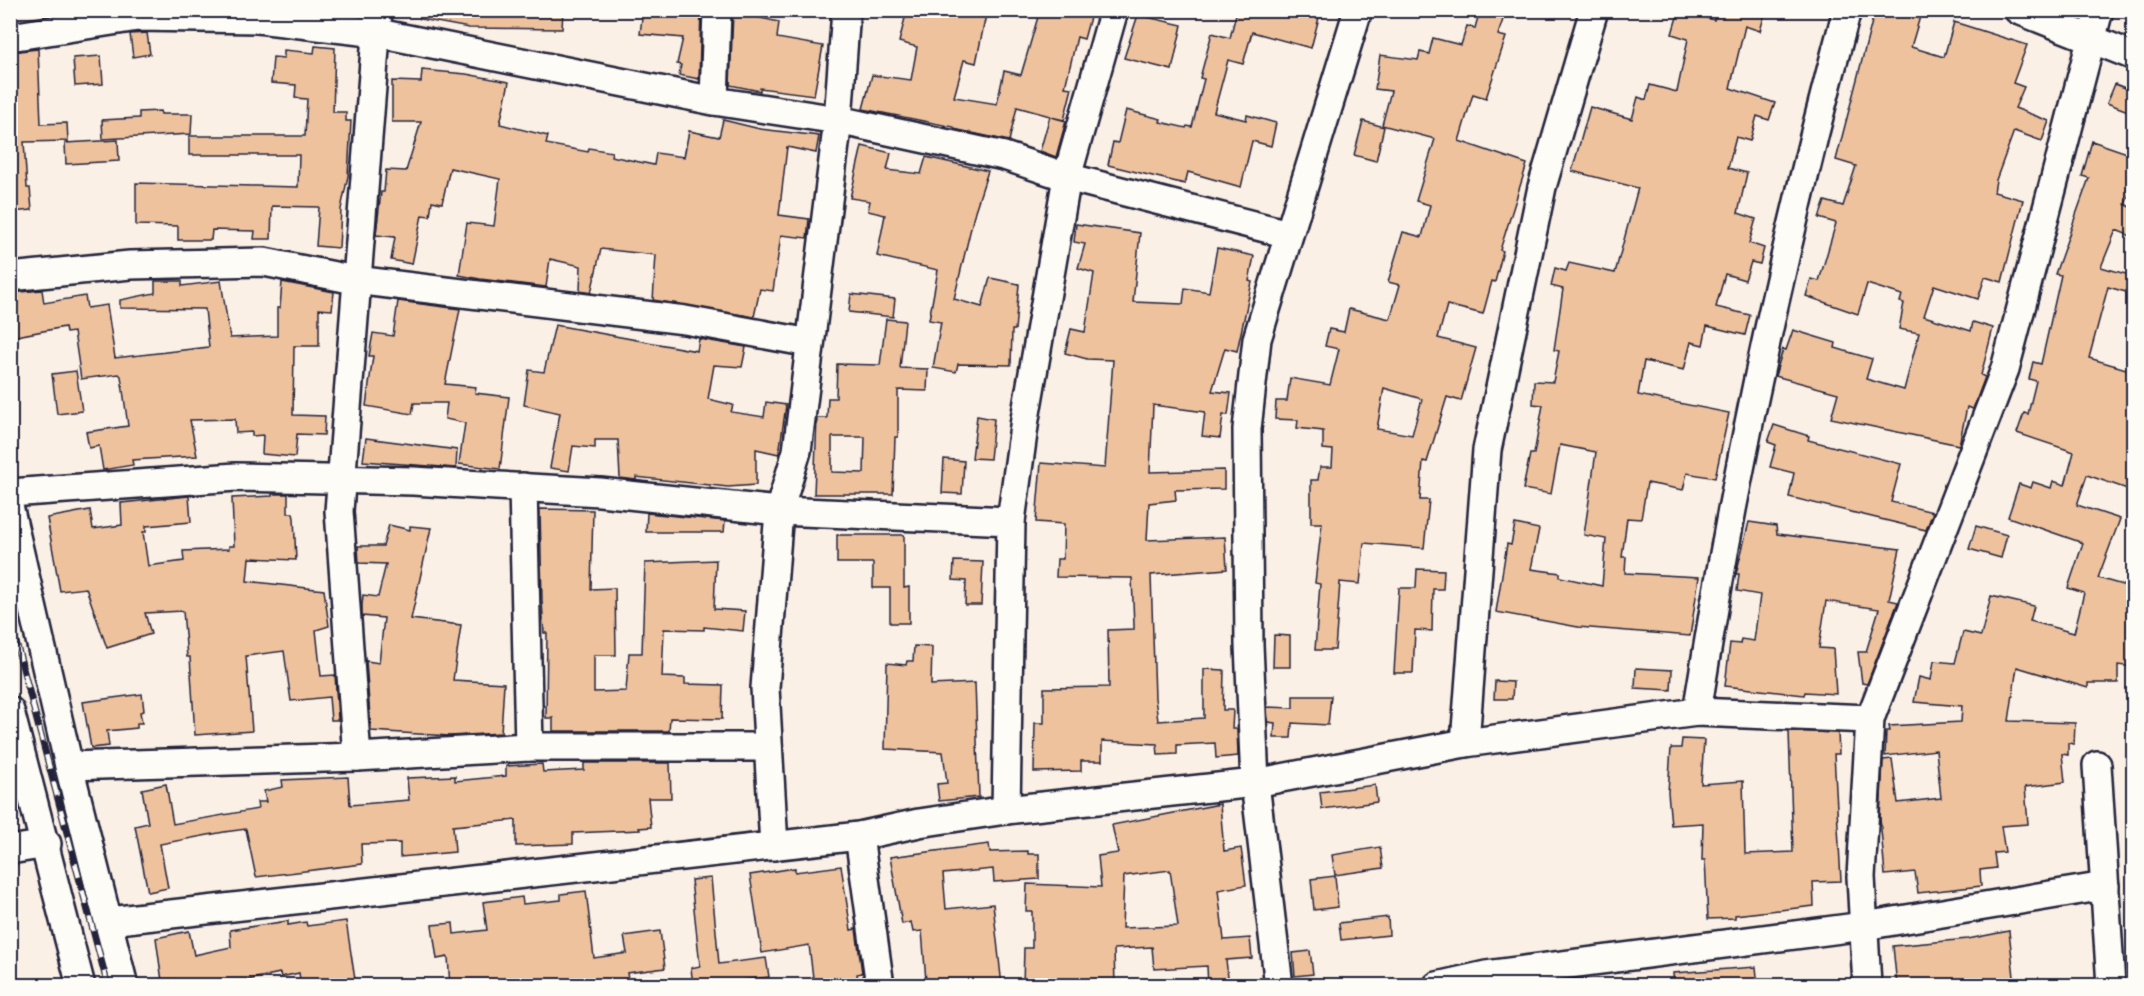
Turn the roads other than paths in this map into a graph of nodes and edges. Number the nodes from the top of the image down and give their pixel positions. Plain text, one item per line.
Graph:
1 (717, 10) edge
2 (846, 10) edge
3 (1114, 10) edge
4 (1358, 10) edge
5 (1594, 10) edge
6 (1847, 10) edge
7 (2018, 10) edge
8 (2099, 10) edge
9 (378, 22) edge
10 (10, 37) edge
11 (2091, 41) junction
12 (2133, 56) edge
13 (714, 101) junction
14 (838, 120) junction
15 (1067, 177) junction
16 (1288, 234) junction
17 (10, 277) edge
18 (355, 280) junction
19 (810, 344) junction
20 (340, 479) junction
21 (523, 487) junction
22 (10, 493) edge
23 (10, 510) edge
24 (779, 512) junction
25 (1011, 521) junction
26 (1697, 712) junction
27 (1870, 719) junction
28 (12, 722) edge
29 (1465, 743) junction
30 (529, 747) junction
31 (768, 747) junction
32 (357, 757) junction
33 (2097, 765) dead end
34 (69, 766) junction
35 (1255, 783) junction
36 (1006, 810) junction
37 (859, 836) junction
38 (46, 844) junction
39 (774, 846) junction
40 (10, 850) edge
41 (2105, 886) junction
42 (109, 921) junction
43 (1864, 926) junction
44 (1534, 977) edge
45 (81, 986) edge
46 (124, 986) edge
47 (880, 986) edge
48 (1279, 986) edge
49 (1437, 986) edge
50 (1867, 986) edge
51 (2111, 986) edge

1 - 13 street
2 - 14 street
3 - 15 street
4 - 16 street
5 - 29 street
6 - 26 street
7 - 11 street
8 - 11 street
9 - 10 street
9 - 13 street
9 - 18 street
11 - 12 street
11 - 27 street
13 - 14 street
14 - 15 street
14 - 19 street
15 - 16 street
15 - 25 street
16 - 35 street
17 - 18 street
18 - 19 street
18 - 20 street
19 - 24 street
20 - 21 street
20 - 22 street
20 - 32 street
21 - 24 street
21 - 30 street
23 - 34 street
24 - 25 street
24 - 31 street
25 - 36 street
26 - 27 street
26 - 29 street
27 - 43 street
28 - 38 street
29 - 35 street
30 - 31 street
30 - 32 street
31 - 39 street
32 - 34 street
33 - 41 street
34 - 42 street
35 - 36 street
35 - 48 street
36 - 37 street
37 - 39 street
37 - 47 street
38 - 40 street
38 - 45 street
39 - 42 street
41 - 43 street
41 - 51 street
42 - 46 street
43 - 44 street
43 - 50 street
44 - 49 street

